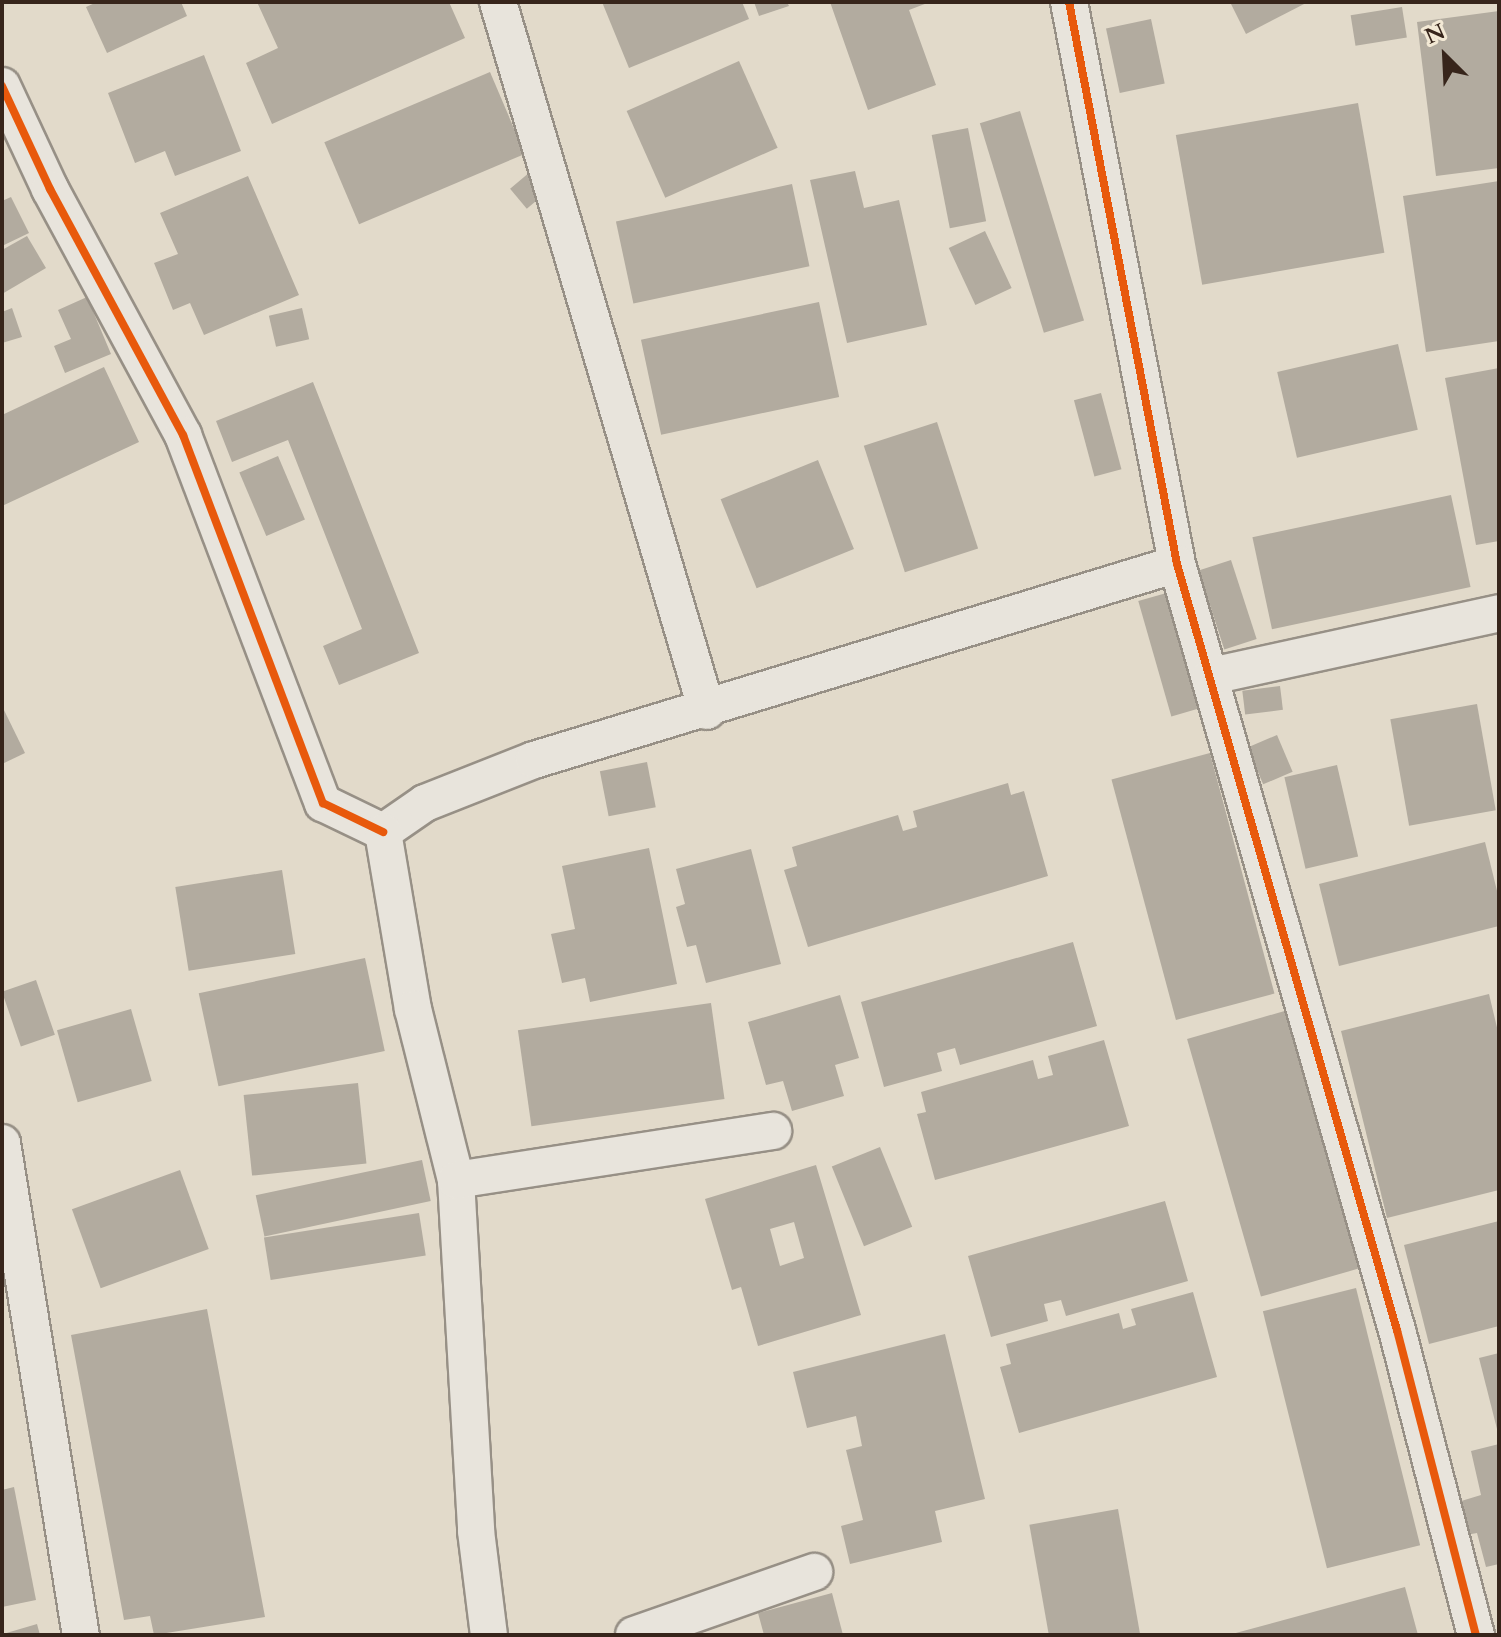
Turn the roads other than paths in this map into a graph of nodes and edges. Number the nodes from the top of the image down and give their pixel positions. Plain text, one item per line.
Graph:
1 (498, 2) edge
2 (1069, 2) edge
3 (2, 86) edge
4 (1177, 564) junction
5 (1499, 613) edge
6 (1211, 676) junction
7 (707, 711) junction
8 (383, 832) junction
9 (773, 1131) dead end
10 (2, 1143) edge
11 (456, 1180) junction
12 (814, 1572) dead end
13 (81, 1635) edge
14 (489, 1635) edge
15 (634, 1635) edge
16 (1476, 1635) edge

1 - 7 street
2 - 4 street
3 - 8 street
4 - 6 street
4 - 7 street
5 - 6 street
6 - 16 street
7 - 8 street
8 - 11 street
9 - 11 street
10 - 13 street
11 - 14 street
12 - 15 street

